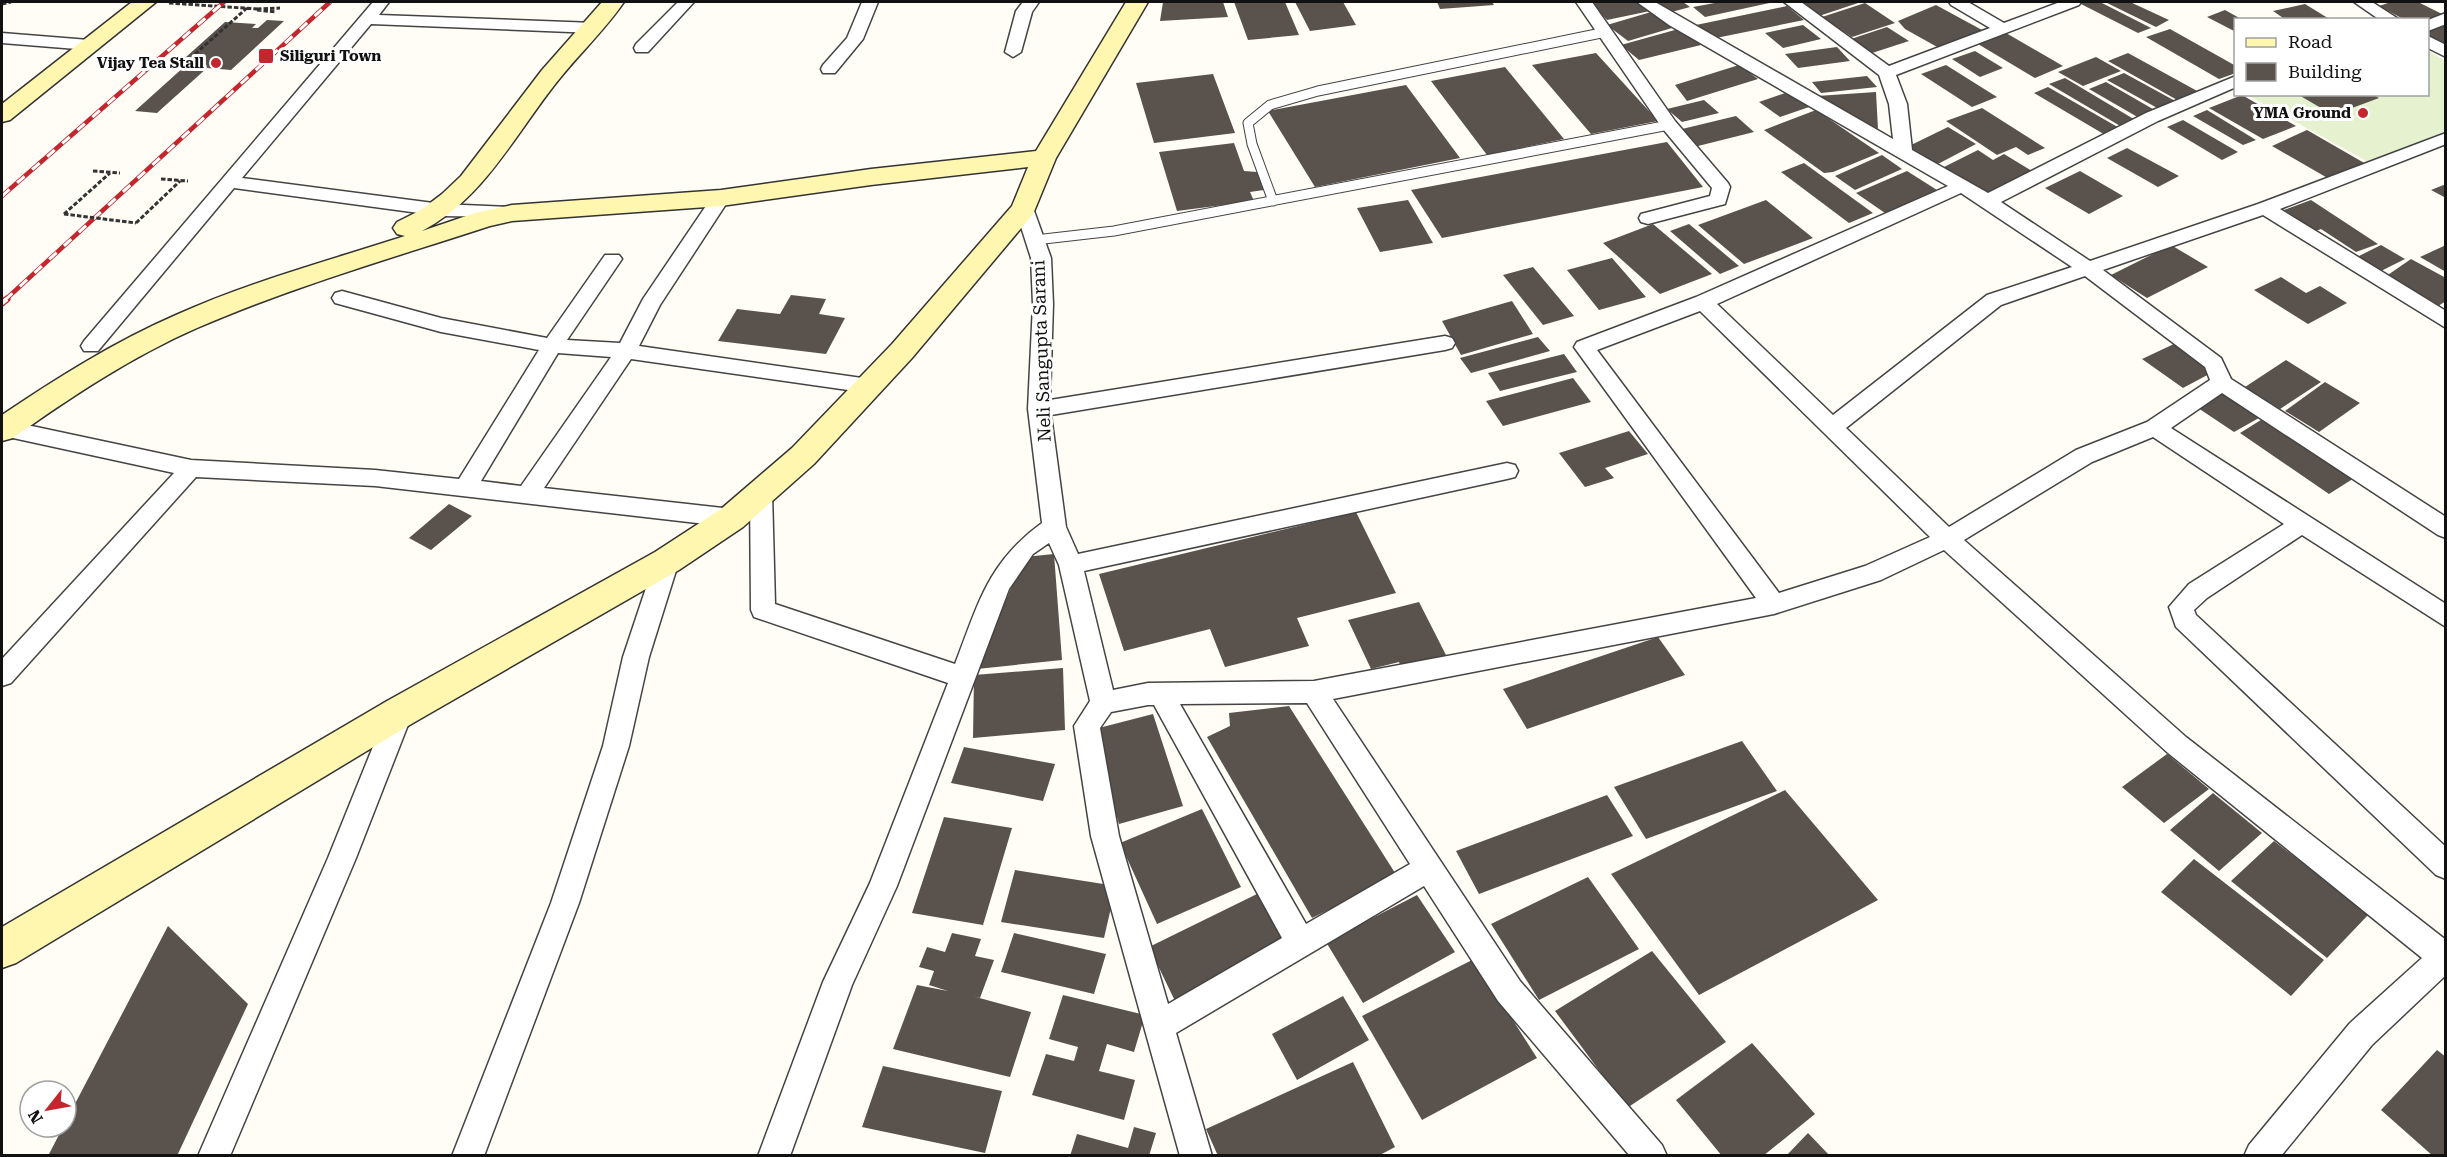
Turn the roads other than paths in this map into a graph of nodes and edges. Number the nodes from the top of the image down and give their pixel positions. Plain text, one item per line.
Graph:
1 (155, 2) edge
2 (381, 2) edge
3 (613, 2) edge
4 (686, 2) edge
5 (870, 2) edge
6 (1031, 2) edge
7 (1137, 2) edge
8 (1584, 2) edge
9 (1645, 2) edge
10 (1791, 2) edge
11 (1957, 2) edge
12 (2073, 2) edge
13 (2362, 2) edge
14 (2384, 18) edge
15 (2445, 18) edge
16 (367, 19) junction
17 (2429, 25) edge
18 (595, 28) junction
19 (2004, 29) junction
20 (1606, 32) junction
21 (2, 38) edge
22 (2429, 42) edge
23 (89, 45) junction
24 (642, 48) dead end
25 (1013, 52) dead end
26 (2445, 52) edge
27 (830, 69) dead end
28 (1887, 73) junction
29 (2234, 81) edge
30 (2, 115) edge
31 (1669, 125) junction
32 (2445, 138) edge
33 (1903, 150) junction
34 (1044, 158) junction
35 (229, 182) junction
36 (1960, 187) junction
37 (721, 198) junction
38 (1273, 201) junction
39 (1988, 201) junction
40 (1024, 208) junction
41 (2265, 208) junction
42 (441, 210) junction
43 (512, 213) junction
44 (1648, 218) dead end
45 (1035, 240) junction
46 (612, 258) dead end
47 (2089, 269) junction
48 (342, 298) dead end
49 (1703, 302) junction
50 (2442, 315) edge
51 (1445, 343) dead end
52 (92, 346) junction
53 (553, 346) junction
54 (626, 351) junction
55 (2222, 382) junction
56 (869, 386) junction
57 (2, 404) edge
58 (1039, 409) junction
59 (1832, 428) junction
60 (2155, 428) junction
61 (7, 430) edge
62 (191, 468) junction
63 (1507, 471) dead end
64 (465, 488) junction
65 (761, 492) junction
66 (527, 495) junction
67 (732, 518) junction
68 (2302, 524) junction
69 (1054, 527) junction
70 (2445, 529) edge
71 (1947, 539) junction
72 (667, 561) junction
73 (1071, 565) junction
74 (1774, 604) junction
75 (2445, 617) edge
76 (2, 676) edge
77 (961, 677) junction
78 (1314, 692) junction
79 (1161, 694) junction
80 (1103, 703) junction
81 (400, 712) junction
82 (2445, 866) edge
83 (1429, 868) junction
84 (1301, 944) junction
85 (2, 949) edge
86 (2445, 958) edge
87 (1160, 1026) junction
88 (214, 1155) edge
89 (468, 1155) edge
90 (774, 1155) edge
91 (1196, 1155) edge
92 (1651, 1155) edge
93 (2260, 1155) edge

1 - 23 street
2 - 16 street
3 - 18 street
4 - 24 street
5 - 27 street
6 - 25 street
7 - 34 street
8 - 20 street
9 - 33 street
10 - 28 street
11 - 19 street
12 - 19 street
13 - 14 street
15 - 17 street
16 - 18 street
16 - 35 street
18 - 42 street
19 - 28 street
20 - 31 street
20 - 38 lane
21 - 23 street
22 - 26 street
23 - 30 street
28 - 33 street
29 - 39 street
31 - 38 lane
31 - 44 street
32 - 41 street
33 - 36 street
34 - 37 street
34 - 40 street
35 - 42 street
35 - 52 street
36 - 39 street
36 - 49 street
37 - 43 street
37 - 54 street
38 - 45 lane
39 - 47 street
40 - 45 street, Neli Sangupta Sarani
40 - 56 street
41 - 47 street
41 - 50 street
42 - 43 street
42 - 52 street
43 - 61 street
45 - 58 street, Neli Sangupta Sarani
46 - 53 street
47 - 55 street
47 - 59 street
48 - 53 street
49 - 59 street
49 - 74 street
51 - 58 street
52 - 57 street
53 - 54 street
53 - 64 street
54 - 56 street
54 - 66 street
55 - 60 street
55 - 70 street
56 - 65 street
58 - 69 street, Neli Sangupta Sarani
59 - 71 street
60 - 68 street
60 - 71 street
61 - 62 street
62 - 64 street
62 - 76 street
63 - 73 street
64 - 66 street
65 - 67 street
65 - 77 street
66 - 67 street
67 - 72 street
68 - 75 street
68 - 82 street
69 - 73 street, Neli Sangupta Sarani
69 - 77 street
71 - 74 street
71 - 86 street
72 - 81 street
72 - 89 street
73 - 80 street, Neli Sangupta Sarani
74 - 78 street
77 - 90 street
78 - 79 street
78 - 83 street
79 - 80 street
79 - 84 street
80 - 87 street
81 - 85 street
81 - 88 street
83 - 84 street
83 - 92 street
84 - 87 street
86 - 93 street
87 - 91 street

